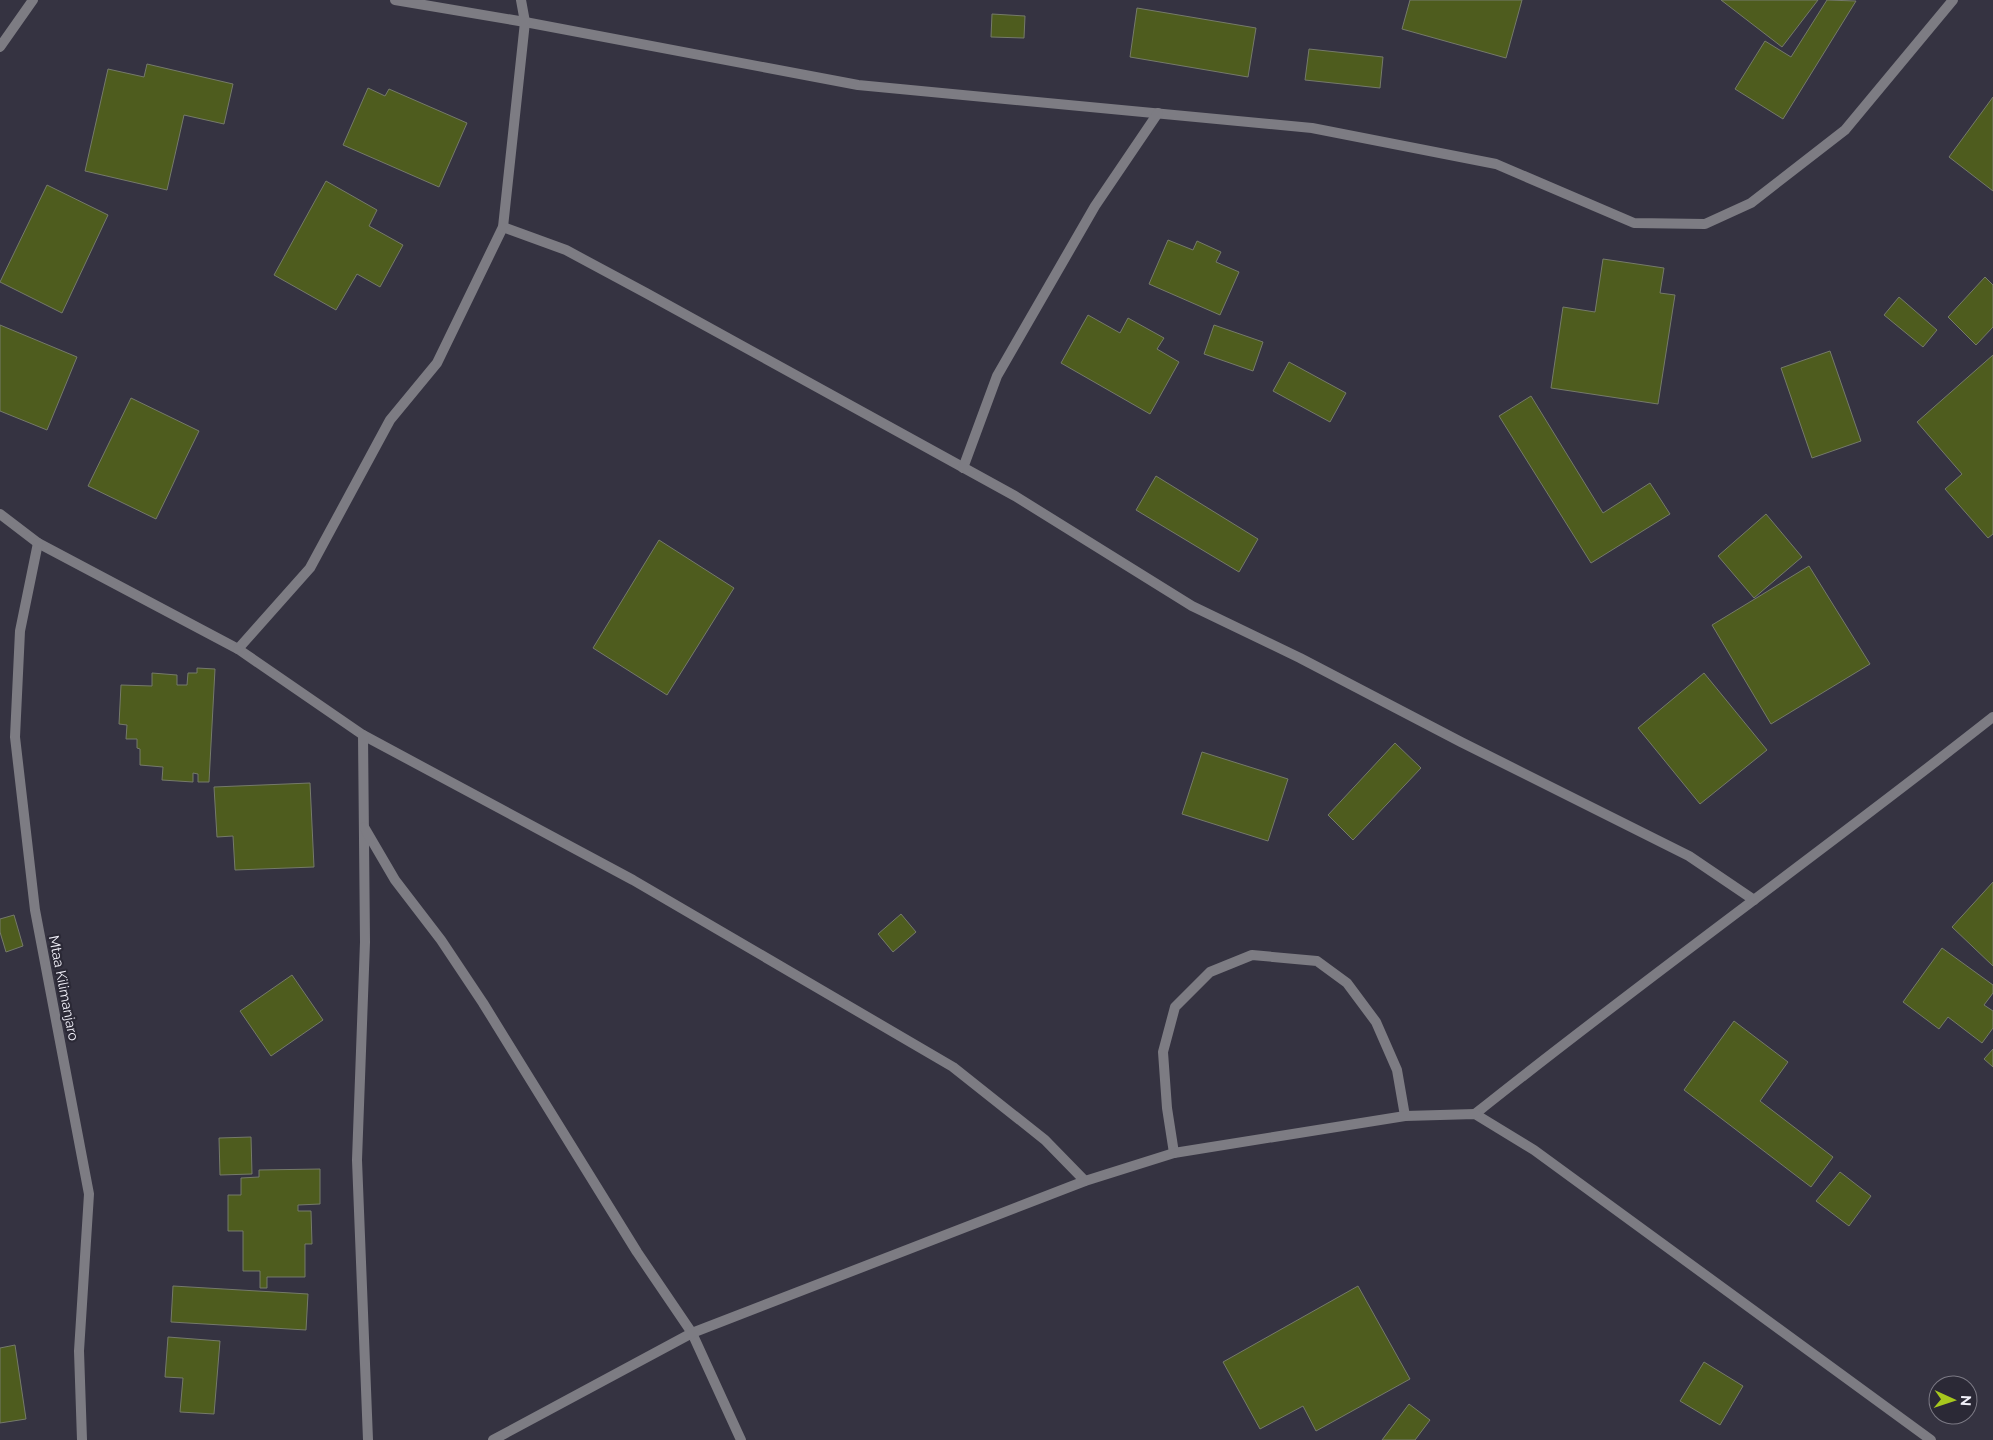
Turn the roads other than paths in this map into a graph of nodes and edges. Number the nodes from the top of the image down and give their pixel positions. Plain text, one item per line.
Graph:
1 (33, 0) edge
2 (395, 0) edge
3 (520, 0) edge
4 (1953, 0) edge
5 (525, 22) junction
6 (0, 47) edge
7 (1158, 114) junction
8 (503, 227) junction
9 (963, 468) junction
10 (0, 514) edge
11 (38, 543) junction
12 (238, 650) junction
13 (1993, 717) edge
14 (363, 735) junction
15 (364, 827) junction
16 (1754, 900) junction
17 (1475, 1114) junction
18 (1405, 1116) junction
19 (1174, 1153) junction
20 (1085, 1181) junction
21 (692, 1333) junction
22 (82, 1440) edge
23 (368, 1440) edge
24 (493, 1440) edge
25 (741, 1440) edge
26 (1931, 1440) edge

1 - 6 street
2 - 5 street
3 - 5 street
4 - 7 street
5 - 7 street
5 - 8 street
7 - 9 street
8 - 9 street
8 - 12 street
9 - 16 street
10 - 11 street
11 - 12 street
11 - 22 street, Mtaa Kilimanjaro
12 - 14 street
13 - 16 street
14 - 15 street
14 - 20 street
15 - 21 street
15 - 23 street
16 - 17 street
17 - 18 street
17 - 26 street
18 - 19 street
18 - 19 street
19 - 20 street
20 - 21 street
21 - 24 street
21 - 25 street

